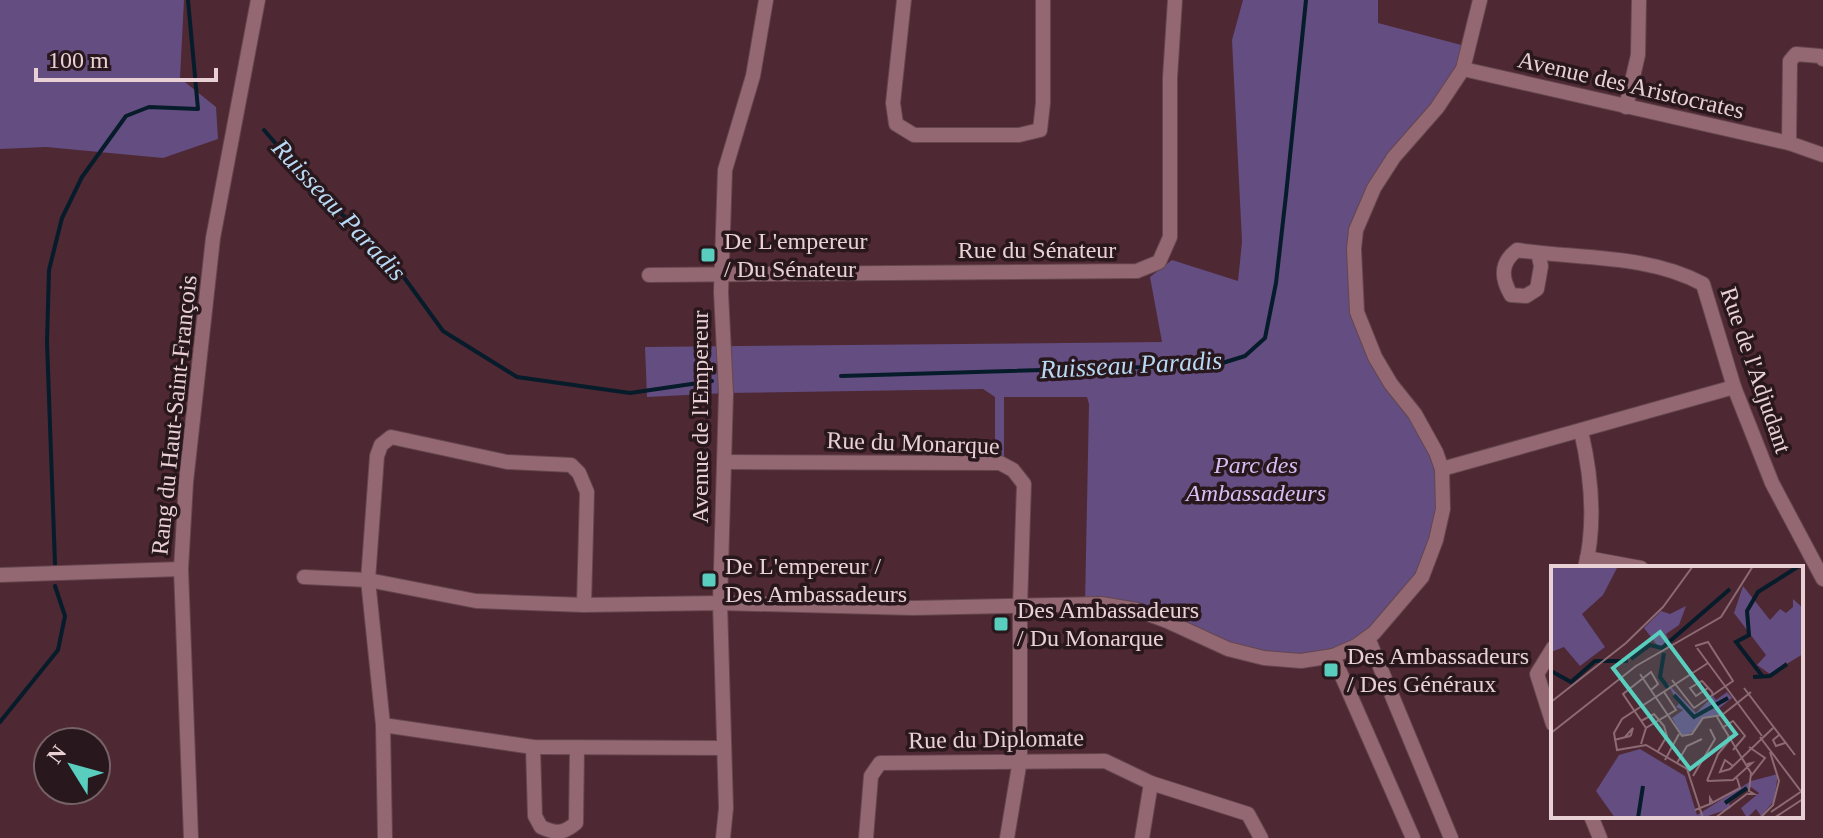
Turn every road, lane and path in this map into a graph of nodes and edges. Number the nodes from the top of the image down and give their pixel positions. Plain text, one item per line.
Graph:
1 (258, 0) edge
2 (766, 0) edge
3 (904, 0) edge
4 (1043, 0) edge
5 (1175, 0) edge
6 (1480, 0) edge
7 (1639, 0) edge
8 (1823, 59) edge
9 (1463, 69) junction
10 (1626, 107) junction
11 (1789, 143) junction
12 (1823, 155) edge
13 (1538, 253) dead end
14 (722, 273) junction
15 (649, 275) dead end
16 (1734, 387) junction
17 (1581, 431) junction
18 (725, 462) junction
19 (1442, 469) junction
20 (1586, 563) edge
21 (1619, 566) edge
22 (181, 569) junction
23 (0, 575) edge
24 (304, 577) dead end
25 (1823, 579) edge
26 (368, 580) junction
27 (720, 603) junction
28 (584, 605) junction
29 (1020, 607) junction
30 (1368, 638) junction
31 (1551, 651) edge
32 (1333, 656) junction
33 (1551, 718) edge
34 (383, 725) junction
35 (533, 747) junction
36 (724, 748) junction
37 (577, 749) junction
38 (1020, 760) junction
39 (1151, 783) junction
40 (1592, 818) edge
41 (191, 838) edge
42 (385, 838) edge
43 (723, 838) edge
44 (866, 838) edge
45 (1007, 838) edge
46 (1142, 838) edge
47 (1261, 838) edge
48 (1413, 838) edge
49 (1451, 838) edge
50 (1600, 838) edge

1 - 22 street, Rang du Haut-Saint-François
2 - 14 street, Avenue de l'Empereur
3 - 4 street
5 - 14 street, Rue du Sénateur
6 - 9 street
7 - 10 street
8 - 11 street
9 - 10 street, Avenue des Aristocrates
9 - 19 street
10 - 11 street, Avenue des Aristocrates
11 - 12 street, Avenue des Aristocrates
13 - 16 street, Rue de l'Adjudant
14 - 15 street, Rue du Sénateur
14 - 18 street, Avenue de l'Empereur
16 - 17 street
16 - 25 street, Rue de l'Adjudant
17 - 19 street
17 - 20 street
18 - 27 street, Avenue de l'Empereur
18 - 29 street, Rue du Monarque
19 - 30 street
20 - 21 street
22 - 23 street
22 - 41 street, Rang du Haut-Saint-François
24 - 26 street
26 - 28 street
26 - 28 street
26 - 34 street
27 - 28 street
27 - 29 street
27 - 36 street, Avenue de l'Empereur
29 - 32 street
29 - 38 street, Rue du Monarque
30 - 32 street
30 - 49 street
31 - 33 street
32 - 48 street
34 - 35 street
34 - 42 street
35 - 37 street
35 - 37 street
36 - 37 street
36 - 43 street, Avenue de l'Empereur
38 - 39 street, Rue du Diplomate
38 - 44 street, Rue du Diplomate
38 - 45 street, Rue du Monarque
39 - 46 street
39 - 47 street, Rue du Diplomate
40 - 50 street

